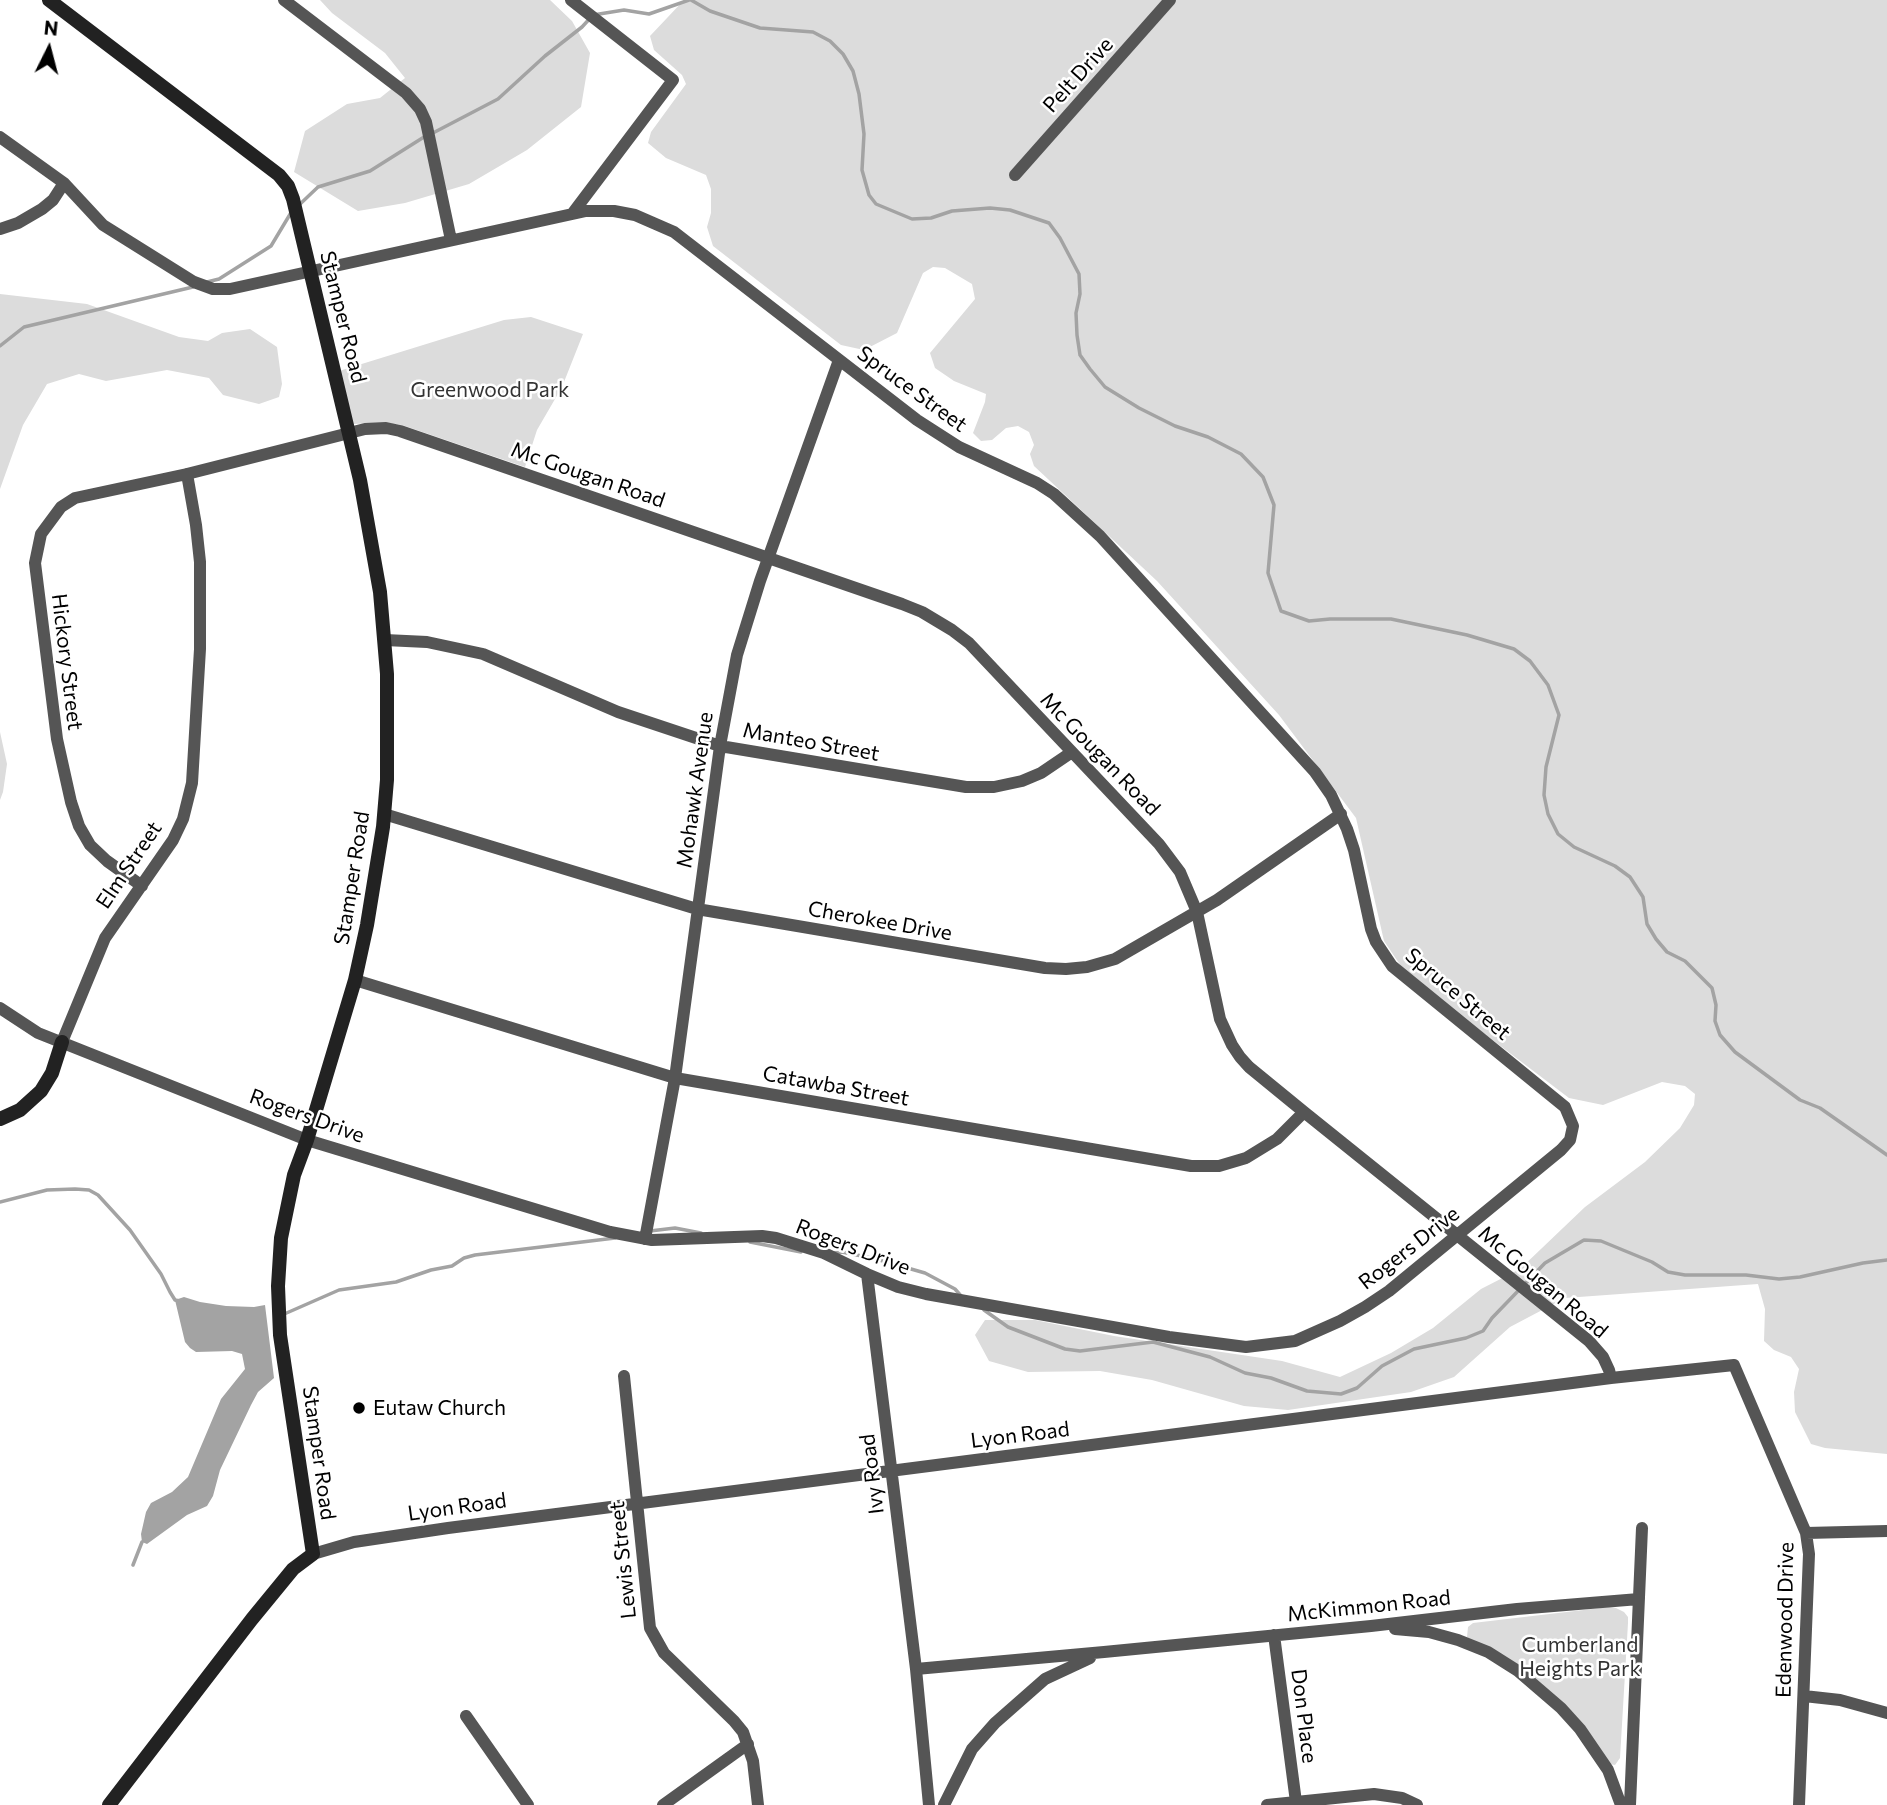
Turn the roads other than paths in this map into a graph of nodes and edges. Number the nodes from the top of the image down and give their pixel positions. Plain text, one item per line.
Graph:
1 (49, 0) edge
2 (284, 0) edge
3 (571, 0) edge
4 (1170, 0) edge
5 (0, 138) edge
6 (1015, 175) dead end
7 (64, 183) junction
8 (572, 214) junction
9 (0, 229) edge
10 (451, 240) junction
11 (310, 271) junction
12 (839, 360) junction
13 (350, 433) junction
14 (187, 474) junction
15 (768, 559) junction
16 (385, 640) junction
17 (720, 746) junction
18 (1072, 752) junction
19 (384, 814) junction
20 (1340, 814) junction
21 (142, 886) junction
22 (697, 909) junction
23 (1197, 912) junction
24 (355, 980) junction
25 (0, 1008) edge
26 (62, 1042) junction
27 (675, 1078) junction
28 (1304, 1112) junction
29 (0, 1119) edge
30 (1572, 1133) joint
31 (307, 1140) junction
32 (1457, 1235) junction
33 (645, 1239) junction
34 (867, 1274) junction
35 (1734, 1365) joint
36 (624, 1376) dead end
37 (1611, 1378) junction
38 (891, 1471) junction
39 (636, 1503) junction
40 (1642, 1528) dead end
41 (1887, 1531) edge
42 (1806, 1533) junction
43 (313, 1554) junction
44 (1639, 1599) junction
45 (1371, 1626) junction
46 (1274, 1635) junction
47 (1104, 1653) junction
48 (916, 1669) junction
49 (1804, 1696) junction
50 (1887, 1713) edge
51 (466, 1716) dead end
52 (748, 1744) junction
53 (1296, 1802) junction
54 (109, 1805) edge
55 (528, 1805) edge
56 (663, 1805) edge
57 (758, 1805) edge
58 (929, 1805) edge
59 (944, 1805) edge
60 (1267, 1805) edge
61 (1417, 1805) edge
62 (1621, 1805) edge
63 (1630, 1805) edge
64 (1799, 1805) edge

1 - 11 street, Stamper Road
2 - 10 street
3 - 8 street
4 - 6 street, Pelt Drive
5 - 7 street, Spruce Street
7 - 9 street
7 - 11 street, Spruce Street
8 - 10 street, Spruce Street
8 - 12 street, Spruce Street
10 - 11 street, Spruce Street
11 - 13 street, Stamper Road
12 - 15 street, Mohawk Avenue
12 - 20 street, Spruce Street
13 - 14 street, Hickory Street
13 - 15 street, Mc Gougan Road
13 - 16 street, Stamper Road
14 - 21 street, Elm Street
14 - 21 street, Hickory Street
15 - 17 street, Mohawk Avenue
15 - 18 street, Mc Gougan Road
16 - 17 street, Manteo Street
16 - 19 street, Stamper Road
17 - 18 street, Manteo Street
17 - 22 street, Mohawk Avenue
18 - 23 street, Mc Gougan Road
19 - 22 street, Cherokee Drive
19 - 24 street, Stamper Road
20 - 23 street, Cherokee Drive
20 - 30 street, Spruce Street
21 - 26 street, Elm Street
22 - 23 street, Cherokee Drive
22 - 27 street, Mohawk Avenue
23 - 28 street, Mc Gougan Road
24 - 27 street, Catawba Street
24 - 31 street, Stamper Road
25 - 26 street, Rogers Drive
26 - 29 street, Elm Street
26 - 31 street, Rogers Drive
27 - 28 street, Catawba Street
27 - 33 street, Mohawk Avenue
28 - 32 street, Mc Gougan Road
30 - 32 street, Rogers Drive
31 - 33 street, Rogers Drive
31 - 43 street, Stamper Road
32 - 34 street, Rogers Drive
32 - 37 street, Mc Gougan Road
33 - 34 street, Rogers Drive
34 - 38 street, Ivy Road
35 - 37 street, Lyon Road
35 - 42 street, Edenwood Drive
36 - 39 street, Lewis Street
37 - 38 street, Lyon Road
38 - 39 street, Lyon Road
38 - 48 street, Ivy Road
39 - 43 street, Lyon Road
39 - 52 street, Lewis Street
40 - 44 street
41 - 42 street
42 - 49 street, Edenwood Drive
43 - 54 street
44 - 45 street, McKimmon Road
44 - 63 street
45 - 46 street, McKimmon Road
45 - 62 street
46 - 47 street, McKimmon Road
46 - 53 street, Don Place
47 - 48 street, McKimmon Road
47 - 59 street, McKimmon Road
48 - 58 street
49 - 50 street
49 - 64 street, Edenwood Drive
51 - 55 street
52 - 56 street
52 - 57 street
53 - 60 street
53 - 61 street

